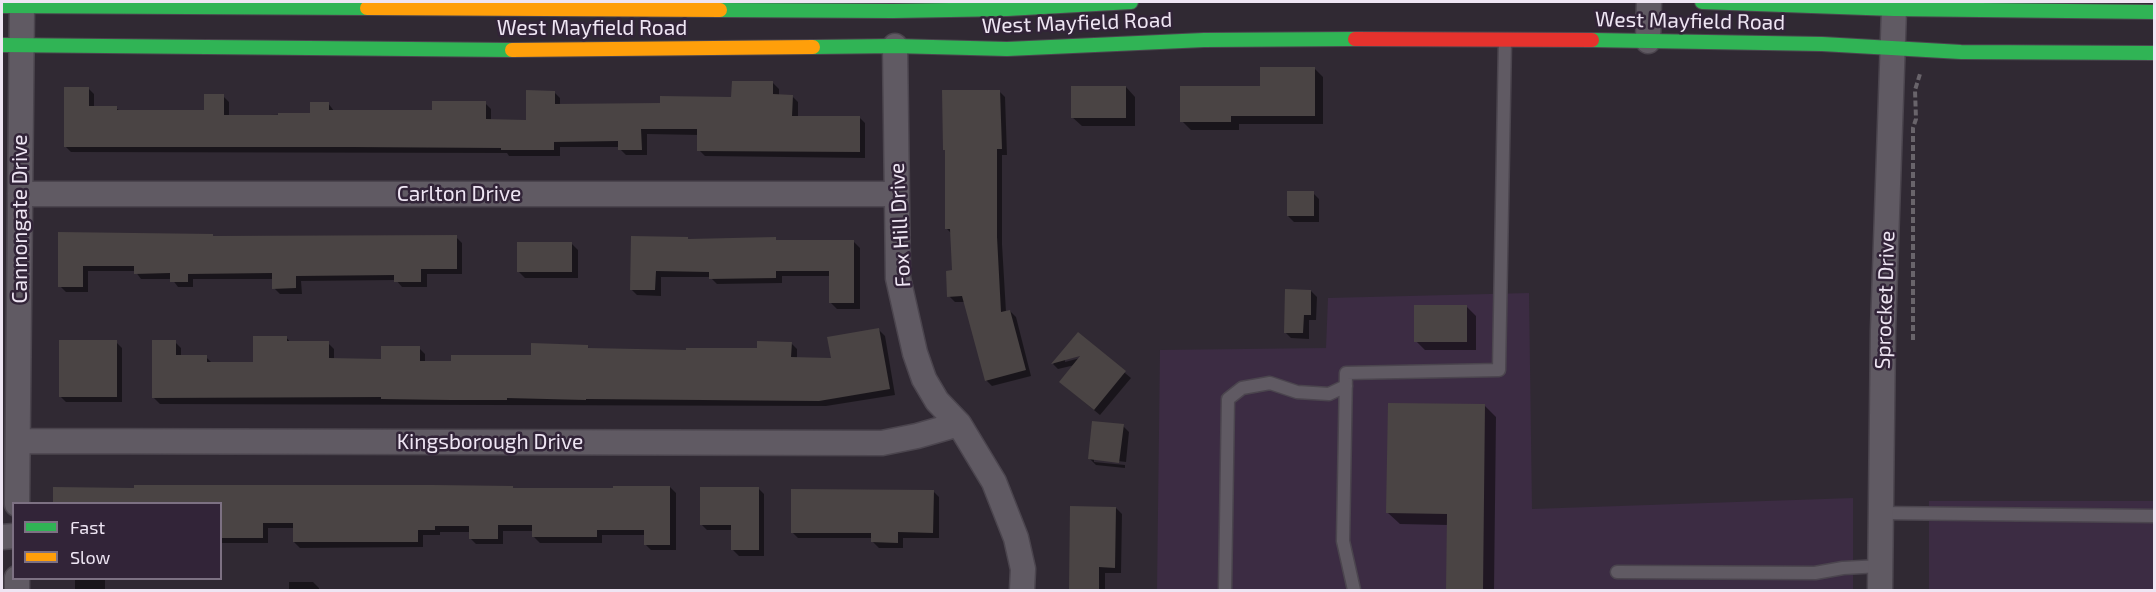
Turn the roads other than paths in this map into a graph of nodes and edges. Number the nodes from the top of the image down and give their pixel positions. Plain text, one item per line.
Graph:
1 (1131, 2) edge
2 (1649, 2) edge
3 (1702, 2) edge
4 (138, 4) edge
5 (275, 5) edge
6 (12, 6) edge
7 (1894, 9) junction
8 (1007, 10) edge
9 (2154, 12) edge
10 (1505, 39) junction
11 (1648, 41) junction
12 (12, 45) edge
13 (895, 46) junction
14 (1892, 48) junction
15 (2154, 53) edge
16 (20, 194) junction
17 (897, 194) junction
18 (1346, 386) junction
19 (959, 424) junction
20 (18, 441) junction
21 (17, 502) edge
22 (1881, 513) junction
23 (2154, 516) edge
24 (1881, 566) junction
25 (1617, 572) dead end
26 (1022, 591) edge
27 (1225, 591) edge
28 (1354, 591) edge
29 (1880, 591) edge

1 - 8 main road, West Mayfield Road
2 - 11 street
3 - 7 main road, West Mayfield Road
4 - 5 main road, West Mayfield Road
4 - 6 main road, West Mayfield Road
5 - 8 main road, West Mayfield Road
6 - 12 street, Cannongate Drive
7 - 9 main road, West Mayfield Road
7 - 14 street, Sprocket Drive
10 - 11 main road, West Mayfield Road
10 - 13 main road, West Mayfield Road
10 - 18 lane
11 - 14 main road, West Mayfield Road
12 - 13 main road, West Mayfield Road
12 - 16 street, Cannongate Drive
13 - 17 street, Fox Hill Drive
14 - 15 main road, West Mayfield Road
14 - 22 street, Sprocket Drive
16 - 17 street, Carlton Drive
16 - 20 street, Cannongate Drive
17 - 19 street, Fox Hill Drive
18 - 27 lane
18 - 28 lane
19 - 20 street, Kingsborough Drive
19 - 26 street, Fox Hill Drive
20 - 21 street, Cannongate Drive
22 - 23 lane
22 - 24 street, Sprocket Drive
24 - 25 lane
24 - 29 street, Sprocket Drive

